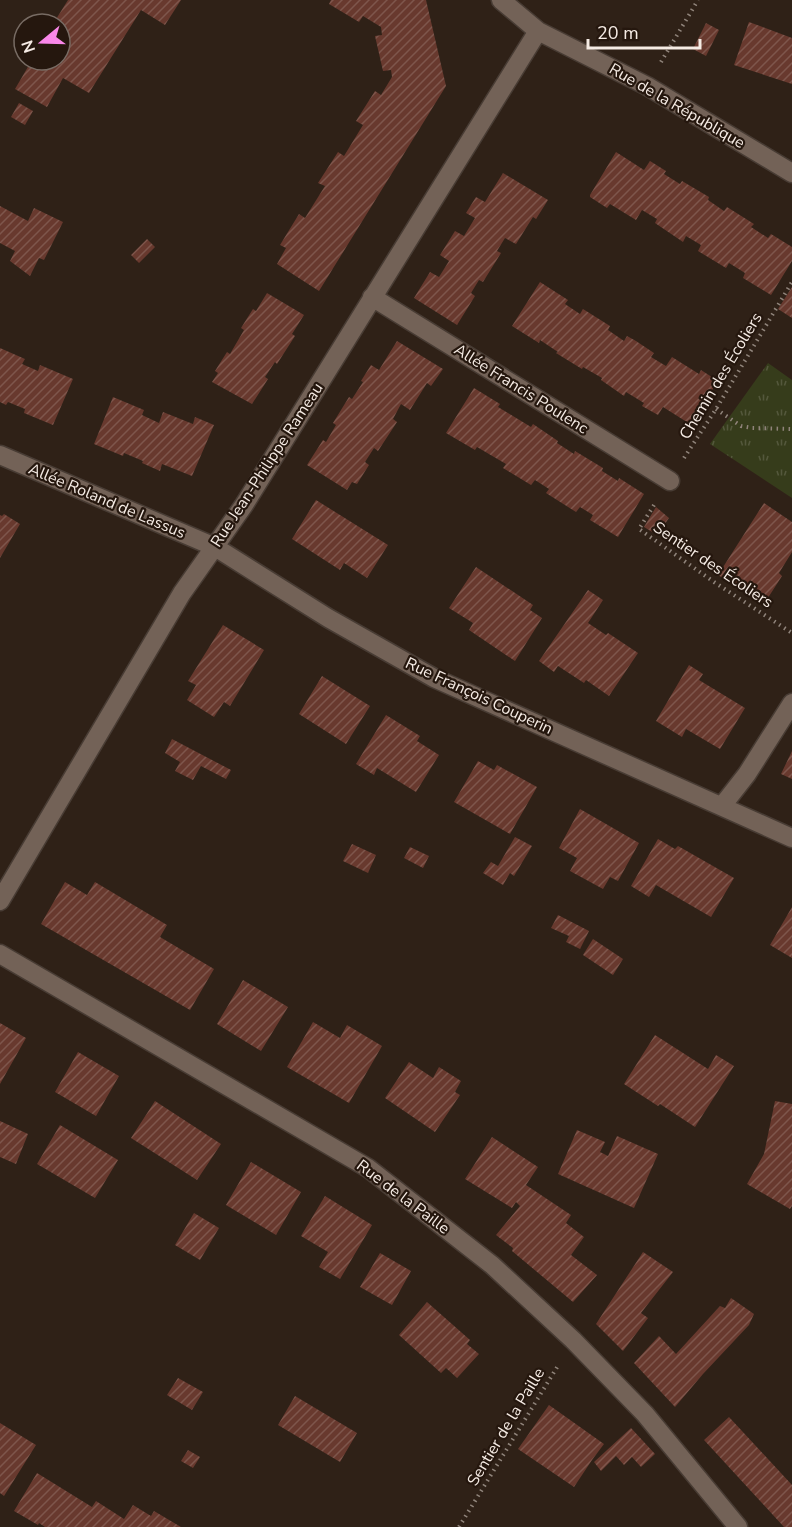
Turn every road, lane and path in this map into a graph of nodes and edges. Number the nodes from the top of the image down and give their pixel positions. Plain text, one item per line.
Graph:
1 (501, 0) edge
2 (698, 0) edge
3 (538, 31) junction
4 (647, 86) junction
5 (792, 173) edge
6 (792, 282) edge
7 (372, 297) junction
8 (716, 409) junction
9 (792, 429) edge
10 (0, 455) edge
11 (670, 481) junction
12 (215, 547) junction
13 (792, 633) edge
14 (792, 703) edge
15 (722, 806) junction
16 (792, 838) edge
17 (0, 902) edge
18 (0, 954) edge
19 (573, 1340) junction
20 (459, 1527) edge
21 (738, 1527) edge

1 - 3 street, Rue de la République
2 - 4 path
3 - 4 street, Rue de la République
3 - 7 street, Rue Jean-Philippe Rameau
4 - 5 street, Rue de la République
6 - 8 path, Chemin des Écoliers
7 - 11 street, Allée Francis Poulenc
7 - 12 street, Rue Jean-Philippe Rameau
8 - 9 path
8 - 11 path, Chemin des Écoliers
10 - 12 street, Allée Roland de Lassus
11 - 13 path, Sentier des Écoliers
12 - 15 street, Rue François Couperin
12 - 17 street, Rue Jean-Philippe Rameau
14 - 15 street
15 - 16 street, Rue François Couperin
18 - 19 street, Rue de la Paille
19 - 20 path, Sentier de la Paille
19 - 21 street, Rue de la Paille

